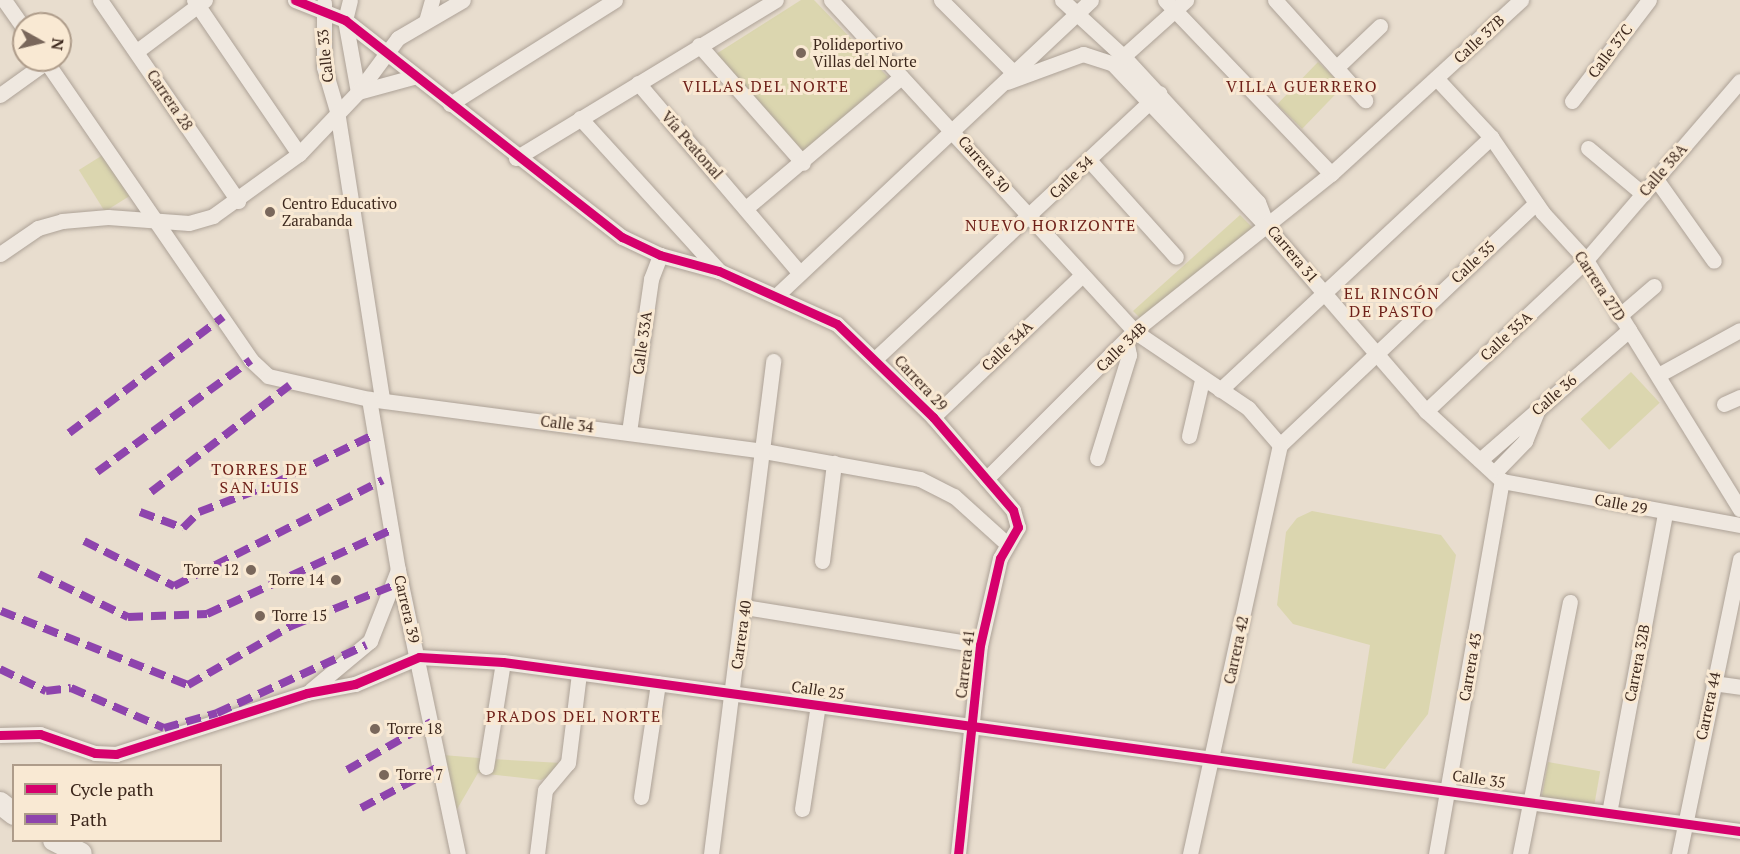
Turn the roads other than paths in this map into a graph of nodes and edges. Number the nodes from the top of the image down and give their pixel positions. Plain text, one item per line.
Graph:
1 (100, 0) edge
2 (295, 0) edge
3 (350, 0) edge
4 (432, 0) edge
5 (463, 0) edge
6 (615, 0) edge
7 (776, 0) edge
8 (941, 0) edge
9 (1062, 0) edge
10 (1092, 0) edge
11 (1521, 0) edge
12 (1649, 0) edge
13 (199, 2) edge
14 (835, 2) edge
15 (1282, 2) edge
16 (1175, 4) edge
17 (323, 5) edge
18 (1075, 14) junction
19 (345, 20) junction
20 (426, 21) junction
21 (1380, 26) dead end
22 (699, 45) junction
23 (137, 51) junction
24 (382, 51) junction
25 (1119, 61) junction
26 (1338, 66) junction
27 (30, 72) edge
28 (53, 72) edge
29 (1013, 72) junction
30 (413, 77) junction
31 (901, 77) junction
32 (1437, 79) junction
33 (1740, 81) edge
34 (638, 83) junction
35 (998, 86) junction
36 (358, 92) junction
37 (0, 95) edge
38 (1153, 97) junction
39 (1365, 100) dead end
40 (1572, 101) dead end
41 (450, 104) junction
42 (337, 111) junction
43 (580, 118) junction
44 (955, 131) junction
45 (1491, 137) junction
46 (1588, 148) dead end
47 (299, 154) junction
48 (516, 158) junction
49 (1089, 160) junction
50 (803, 163) junction
51 (1331, 174) junction
52 (1656, 179) junction
53 (1643, 194) junction
54 (238, 201) junction
55 (1536, 203) junction
56 (746, 208) junction
57 (1029, 217) junction
58 (160, 222) junction
59 (1268, 228) junction
60 (0, 254) edge
61 (660, 255) junction
62 (1176, 256) dead end
63 (1586, 260) junction
64 (1714, 261) dead end
65 (720, 271) junction
66 (798, 272) junction
67 (1082, 275) junction
68 (1654, 286) dead end
69 (1324, 291) junction
70 (777, 296) junction
71 (1619, 316) junction
72 (1629, 330) junction
73 (1740, 330) edge
74 (1130, 336) junction
75 (1374, 353) junction
76 (876, 358) junction
77 (773, 361) dead end
78 (1660, 374) junction
79 (1202, 380) junction
80 (1220, 390) junction
81 (1740, 397) edge
82 (376, 400) junction
83 (1724, 404) dead end
84 (1426, 411) junction
85 (1537, 411) junction
86 (933, 417) junction
87 (629, 432) junction
88 (1190, 436) dead end
89 (1280, 445) junction
90 (764, 451) junction
91 (1097, 458) dead end
92 (1480, 460) junction
93 (834, 463) junction
94 (1498, 477) junction
95 (986, 478) junction
96 (1740, 509) edge
97 (1665, 513) junction
98 (1018, 519) joint
99 (1740, 525) edge
100 (1006, 543) junction
101 (1740, 559) edge
102 (822, 561) dead end
103 (398, 570) junction
104 (1570, 602) dead end
105 (745, 607) junction
106 (980, 645) junction
107 (418, 657) junction
108 (503, 662) junction
109 (579, 673) junction
110 (658, 683) junction
111 (1713, 683) junction
112 (1740, 687) edge
113 (733, 692) junction
114 (307, 693) junction
115 (818, 705) junction
116 (973, 730) junction
117 (0, 735) edge
118 (1213, 756) junction
119 (486, 767) dead end
120 (1448, 790) junction
121 (641, 798) dead end
122 (1531, 802) junction
123 (0, 803) edge
124 (802, 809) dead end
125 (12, 812) edge
126 (1609, 813) junction
127 (1684, 823) junction
128 (1740, 831) edge
129 (58, 842) edge
130 (81, 854) edge
131 (458, 854) edge
132 (537, 854) edge
133 (711, 854) edge
134 (958, 854) edge
135 (1190, 854) edge
136 (1436, 854) edge
137 (1520, 854) edge
138 (1678, 854) edge

1 - 23 street, Carrera 28
2 - 17 street, Carrera 29
3 - 19 street, Calle 33
4 - 20 street
5 - 20 street
6 - 41 street
7 - 22 street
8 - 29 street
9 - 18 street
10 - 18 street
11 - 32 street, Calle 37B
12 - 40 street, Calle 37C
13 - 23 street
13 - 47 street
14 - 31 street, Carrera 30
15 - 26 street
16 - 25 street
16 - 51 street
17 - 19 street, Carrera 29
17 - 42 street, Calle 33
18 - 25 street
18 - 29 street
19 - 24 street, Carrera 29
19 - 36 street, Calle 33
20 - 24 street
21 - 26 street
22 - 34 street
22 - 50 street
23 - 54 street, Carrera 28
24 - 30 street, Carrera 29
24 - 36 street
25 - 35 street
25 - 38 street
26 - 39 street
27 - 37 street
28 - 58 street, Calle 34
29 - 35 street
30 - 36 street
30 - 41 street, Carrera 29
31 - 44 street, Carrera 30
31 - 50 street
32 - 45 street, Carrera 27D
32 - 51 street, Calle 37B
33 - 52 street, Calle 38A
34 - 43 street
34 - 56 street, Vía Peatonal
35 - 44 street
36 - 42 street
38 - 49 street, Calle 34
38 - 59 street, Carrera 31
41 - 48 street, Carrera 29
42 - 47 street
42 - 82 street, Calle 33
43 - 48 street
43 - 65 street
44 - 57 street, Carrera 30
44 - 66 street
45 - 55 street, Carrera 27D
45 - 69 street
46 - 53 street
47 - 54 street
48 - 61 street, Carrera 29
49 - 57 street, Calle 34
49 - 62 street
50 - 56 street
51 - 59 street, Calle 34B
52 - 53 street, Calle 38A
52 - 64 street
53 - 63 street, Calle 38A
54 - 58 street
55 - 63 street, Carrera 27D
55 - 75 street, Calle 35
56 - 66 street, Vía Peatonal
57 - 67 street, Carrera 30
57 - 76 street, Calle 34
58 - 60 street
58 - 82 street, Calle 34
59 - 69 street, Carrera 31
59 - 74 street, Calle 34B
61 - 65 street, Carrera 29
61 - 87 street, Calle 33A
63 - 71 street, Carrera 27D
63 - 84 street, Calle 35A
65 - 70 street, Carrera 29
66 - 70 street
67 - 74 street, Carrera 30
67 - 86 street, Calle 34A
68 - 71 street
69 - 75 street, Carrera 31
69 - 80 street
70 - 76 street, Carrera 29
71 - 72 street, Carrera 27D
72 - 78 street, Carrera 27D
72 - 85 street, Calle 36
73 - 78 street
74 - 79 street, Carrera 30
74 - 91 street
74 - 95 street, Calle 34B
75 - 84 street, Carrera 31
75 - 89 street, Calle 35
76 - 86 street, Carrera 29
77 - 90 street
78 - 96 street, Carrera 27D
79 - 80 street, Carrera 30
79 - 88 street
80 - 89 street, Carrera 30
81 - 83 street
82 - 87 street, Calle 34
82 - 103 street, Carrera 39
84 - 92 street, Carrera 31
85 - 92 street, Calle 36
85 - 94 street
86 - 95 street, Carrera 29
87 - 90 street, Calle 34
89 - 118 street, Carrera 42
90 - 93 street, Calle 34
90 - 105 street, Carrera 40
92 - 94 street, Carrera 31
93 - 100 street, Calle 34
93 - 102 street
94 - 97 street, Calle 29
94 - 120 street, Carrera 43
95 - 98 street, Carrera 29
97 - 99 street, Calle 29
97 - 126 street, Carrera 32B
98 - 100 street, Carrera 41
100 - 106 street, Carrera 41
101 - 111 street, Carrera 44
103 - 107 street, Carrera 39
103 - 114 street
104 - 122 street
105 - 106 street
105 - 113 street, Carrera 40
106 - 116 street, Carrera 41
107 - 108 street, Calle 25
107 - 114 street
107 - 131 street, Carrera 39
108 - 109 street, Calle 25
108 - 119 street
109 - 110 street, Calle 25
109 - 132 street
110 - 113 street, Calle 25
110 - 121 street
111 - 112 street
111 - 127 street, Carrera 44
113 - 115 street, Calle 25
113 - 133 street, Carrera 40
114 - 117 street
115 - 116 street, Calle 25
115 - 124 street
116 - 118 street, Calle 25
116 - 134 street, Carrera 41
118 - 120 street, Calle 35
118 - 135 street, Carrera 42
120 - 122 street, Calle 35
120 - 136 street, Carrera 43
122 - 126 street, Calle 35
122 - 137 street
123 - 125 street
126 - 127 street, Calle 35
127 - 128 street, Calle 35
127 - 138 street, Carrera 44
129 - 130 street

